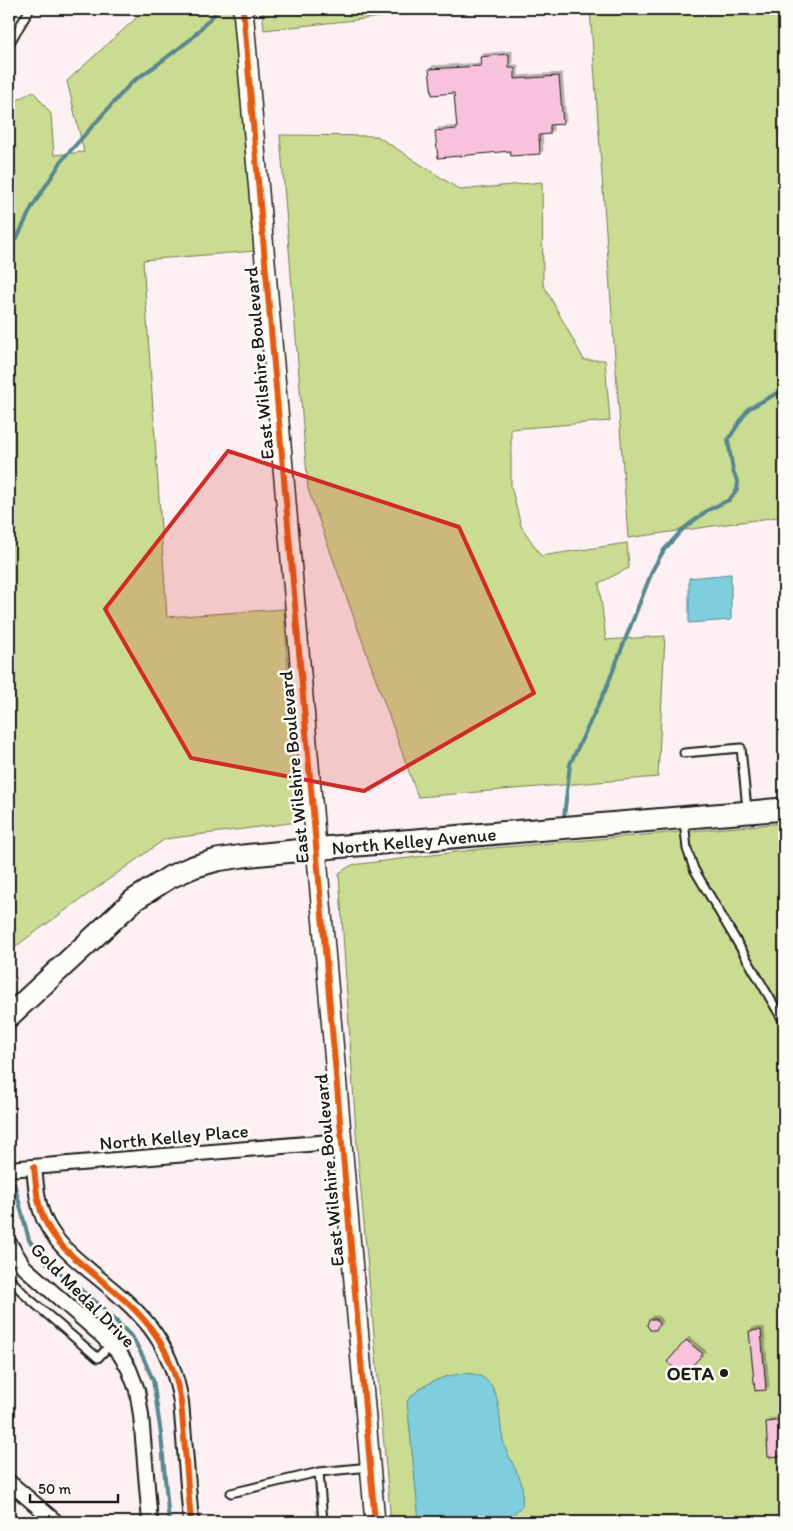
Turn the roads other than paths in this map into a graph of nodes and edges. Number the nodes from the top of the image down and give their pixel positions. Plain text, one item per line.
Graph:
1 (30, 9) edge
2 (243, 9) edge
3 (9, 44) edge
4 (684, 753) dead end
5 (784, 809) edge
6 (747, 812) junction
7 (684, 817) junction
8 (316, 849) junction
9 (9, 1016) edge
10 (784, 1022) edge
11 (342, 1141) junction
12 (34, 1167) junction
13 (9, 1169) edge
14 (9, 1243) edge
15 (9, 1278) edge
16 (110, 1345) junction
17 (370, 1466) junction
18 (319, 1472) junction
19 (9, 1482) edge
20 (231, 1493) dead end
21 (56, 1522) edge
22 (150, 1522) edge
23 (191, 1522) edge
24 (323, 1522) edge
25 (375, 1522) edge

1 - 3 lane
2 - 8 street, East Wilshire Boulevard
4 - 6 lane
5 - 6 main road, North Kelley Avenue
6 - 7 main road, North Kelley Avenue
7 - 8 main road, North Kelley Avenue
7 - 10 lane
8 - 9 main road, North Kelley Avenue
8 - 11 street, East Wilshire Boulevard
11 - 12 street, North Kelley Place
11 - 17 street, East Wilshire Boulevard
12 - 13 street, North Kelley Place
12 - 23 street, Gold Medal Drive
14 - 16 street, Gold Medal Drive
15 - 16 lane
16 - 22 street, Gold Medal Drive
17 - 18 lane
17 - 25 street, East Wilshire Boulevard
18 - 20 lane
18 - 24 lane
19 - 21 street

